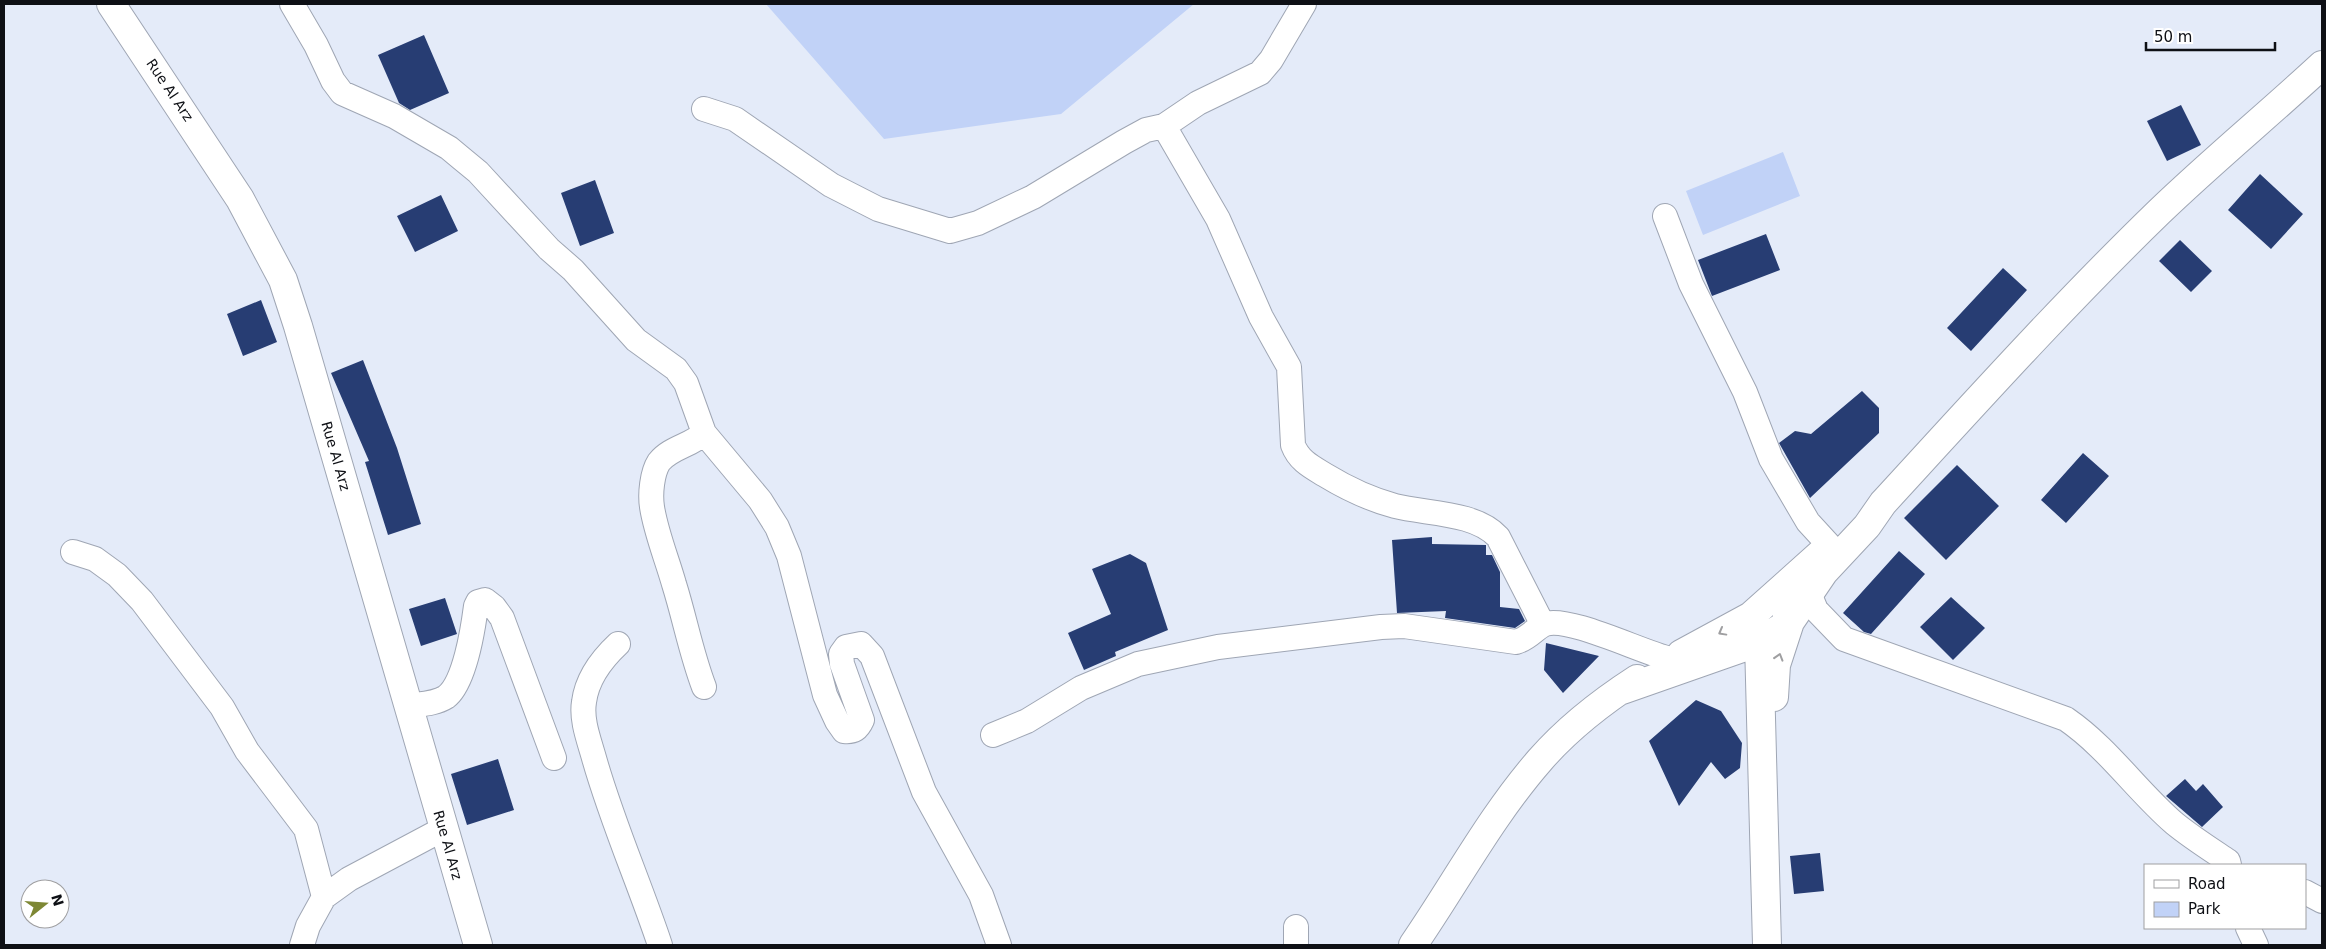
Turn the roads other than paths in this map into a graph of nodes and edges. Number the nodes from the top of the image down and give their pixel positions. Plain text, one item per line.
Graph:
1 (111, 4) edge
2 (292, 4) edge
3 (1304, 4) edge
4 (2322, 65) edge
5 (704, 109) dead end
6 (1164, 126) junction
7 (1665, 216) dead end
8 (704, 433) junction
9 (1882, 503) junction
10 (1830, 546) junction
11 (73, 552) dead end
12 (1809, 593) junction
13 (1778, 594) junction
14 (1751, 616) junction
15 (1790, 622) junction
16 (1543, 625) junction
17 (1759, 642) junction
18 (618, 644) dead end
19 (1670, 659) junction
20 (704, 687) dead end
21 (1622, 690) junction
22 (408, 706) junction
23 (993, 735) dead end
24 (554, 758) dead end
25 (1766, 828) junction
26 (442, 829) junction
27 (2232, 864) edge
28 (2306, 892) edge
29 (324, 897) junction
30 (2322, 900) edge
31 (2248, 929) edge
32 (302, 945) edge
33 (478, 945) edge
34 (660, 945) edge
35 (999, 945) edge
36 (1412, 945) edge
37 (1767, 945) edge
38 (2256, 945) edge

1 - 22 main road, Rue Al Arz
2 - 8 street
3 - 6 street
4 - 9 main road
5 - 6 street
6 - 16 street
7 - 10 street
8 - 20 street
8 - 35 street
9 - 10 main road
9 - 12 main road
10 - 13 main road
11 - 29 street
12 - 15 main road
12 - 27 street
13 - 14 main road
13 - 15 main road
14 - 17 main road
14 -> 19 main road
15 - 17 main road
25 -> 15 main road
16 - 19 street
16 - 23 street
17 - 21 main road
17 - 25 main road
18 - 34 street
19 - 21 main road
21 - 36 main road
22 - 24 street
22 - 26 main road, Rue Al Arz
25 - 37 main road
26 - 29 street
26 - 33 main road, Rue Al Arz
28 - 30 street
29 - 32 street
31 - 38 street

